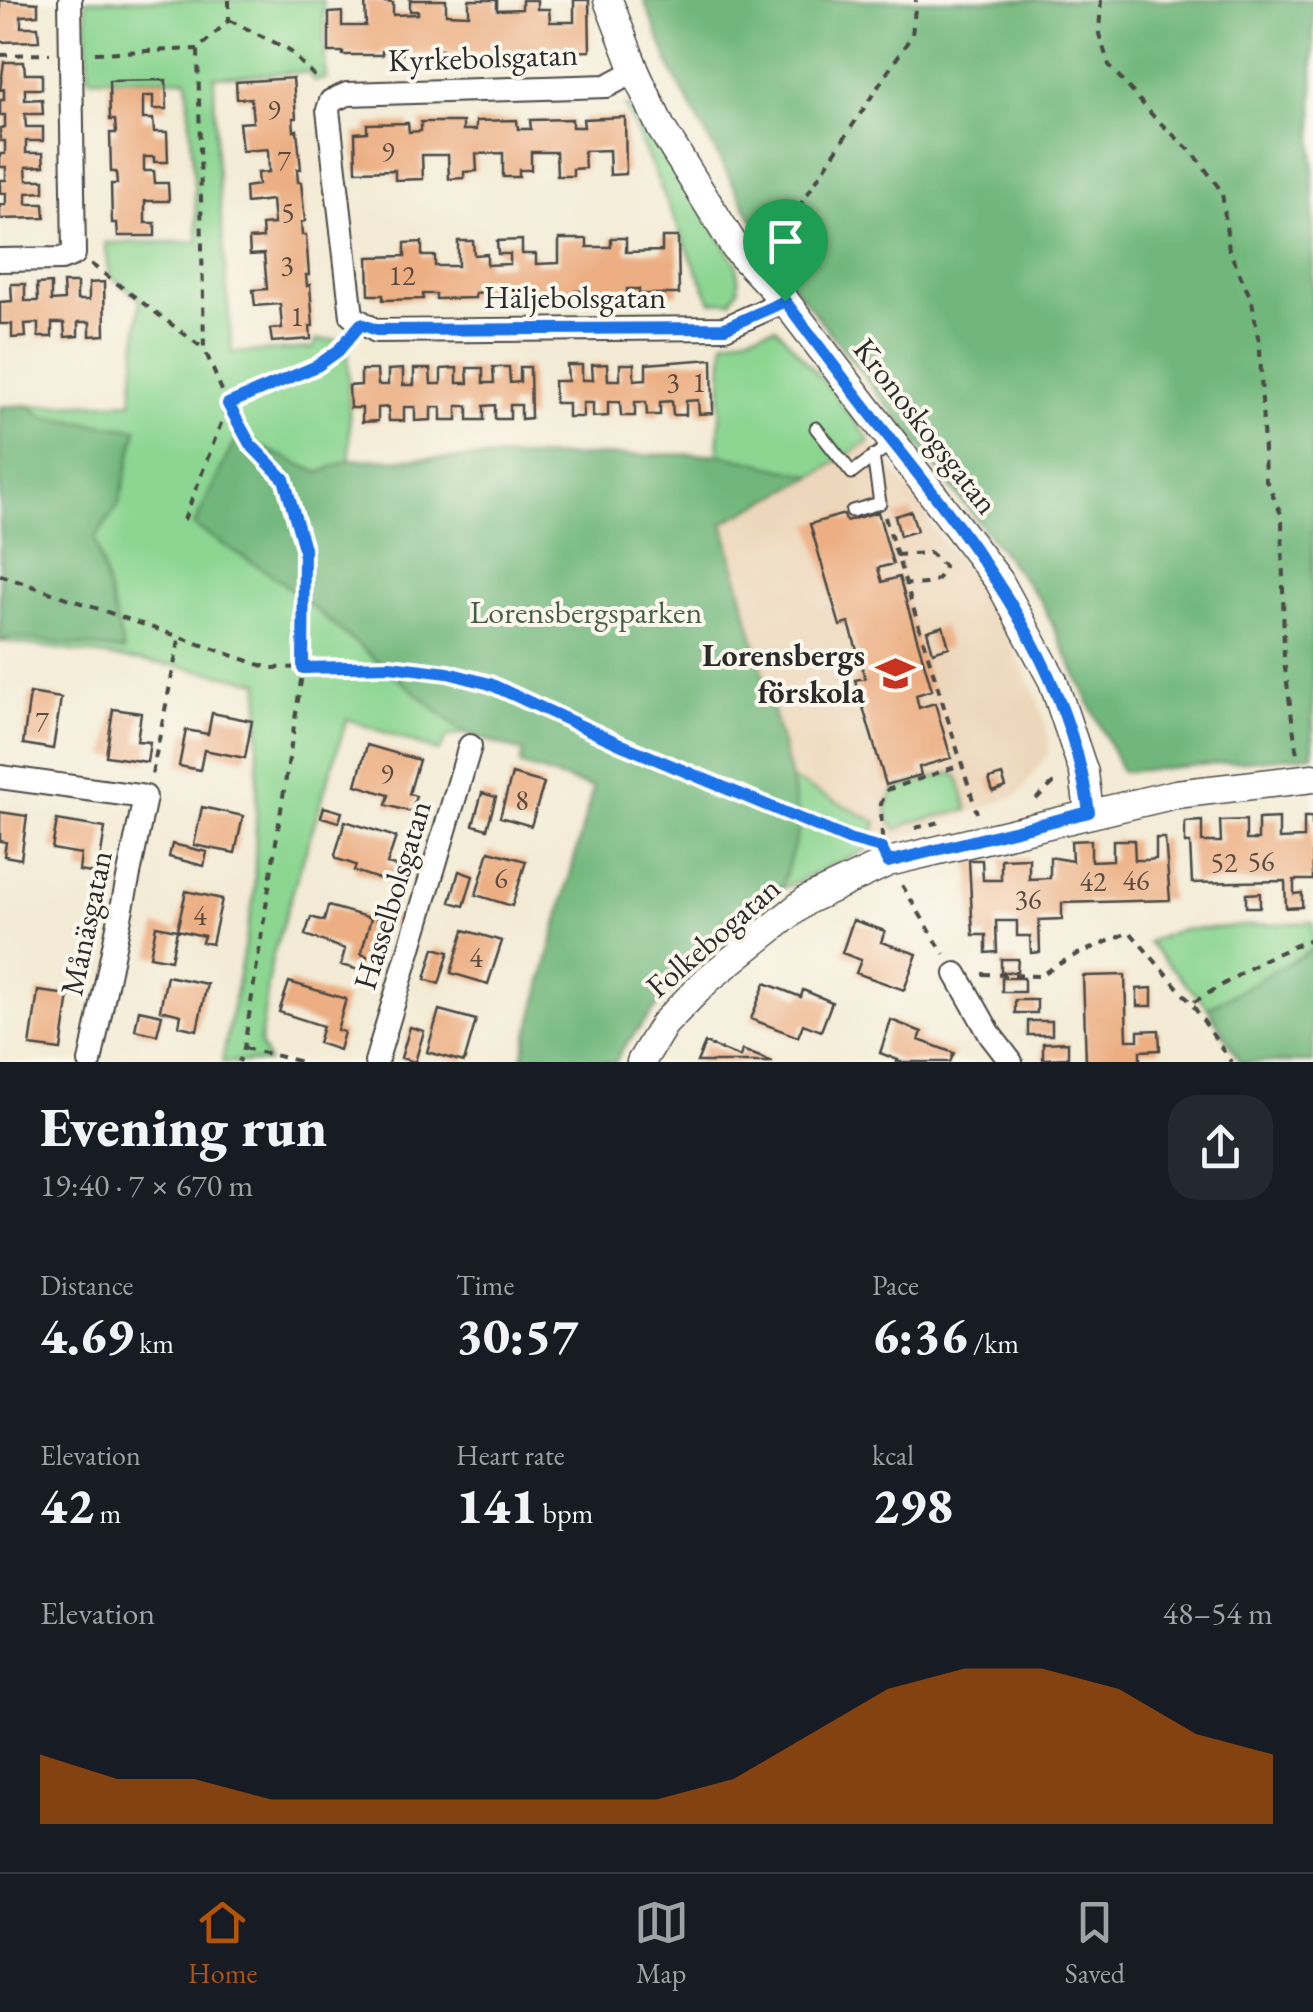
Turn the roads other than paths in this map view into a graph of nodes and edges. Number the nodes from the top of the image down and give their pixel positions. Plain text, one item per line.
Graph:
1 (70, 0) edge
2 (608, 0) edge
3 (635, 71) junction
4 (0, 260) edge
5 (785, 301) junction
6 (361, 324) joint
7 (816, 428) dead end
8 (883, 449) junction
9 (852, 510) dead end
10 (470, 746) dead end
11 (1306, 772) edge
12 (0, 777) edge
13 (1089, 812) junction
14 (956, 974) road end
15 (992, 1036) junction
16 (90, 1062) edge
17 (376, 1062) edge
18 (641, 1062) edge
19 (982, 1062) edge
20 (1011, 1062) edge

1 - 4 street
2 - 3 street, Kronoskogsgatan
3 - 5 street, Kronoskogsgatan
3 - 6 street, Kyrkebolsgatan
5 - 6 street, Häljebolsgatan
5 - 8 street, Kronoskogsgatan
7 - 8 lane
8 - 9 lane
8 - 13 street, Kronoskogsgatan
10 - 17 street, Hasselbolsgatan
11 - 13 street, Folkebogatan
12 - 16 street, Månäsgatan
13 - 18 street, Folkebogatan
14 - 15 street
15 - 19 street
15 - 20 street

